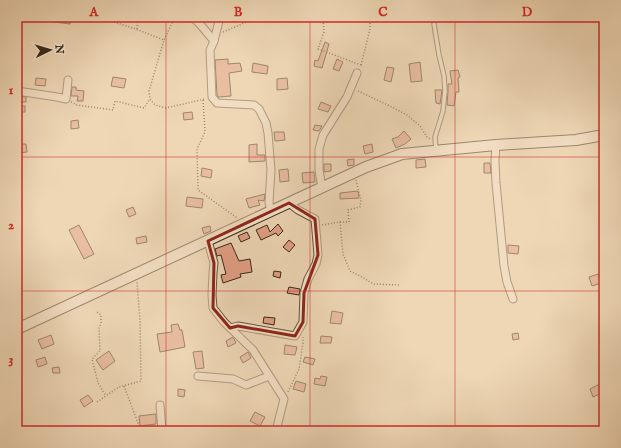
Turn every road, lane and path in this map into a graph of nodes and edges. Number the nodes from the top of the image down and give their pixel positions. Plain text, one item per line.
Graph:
1 (138, 17) edge
2 (175, 17) edge
3 (192, 17) edge
4 (220, 17) edge
5 (259, 17) edge
6 (323, 17) edge
7 (370, 17) edge
8 (114, 22) dead end
9 (434, 24) dead end
10 (137, 29) junction
11 (215, 38) junction
12 (164, 40) junction
13 (361, 65) junction
14 (357, 73) joint
15 (68, 80) dead end
16 (351, 88) junction
17 (17, 91) edge
18 (212, 97) junction
19 (66, 99) junction
20 (150, 99) junction
21 (203, 100) junction
22 (604, 135) edge
23 (496, 145) junction
24 (436, 146) junction
25 (355, 173) junction
26 (322, 188) junction
27 (289, 203) junction
28 (271, 212) junction
29 (340, 222) junction
30 (245, 224) junction
31 (316, 226) junction
32 (208, 241) junction
33 (136, 274) junction
34 (399, 285) dead end
35 (513, 299) dead end
36 (97, 312) dead end
37 (230, 328) junction
38 (17, 329) edge
39 (303, 336) dead end
40 (198, 376) dead end
41 (270, 376) junction
42 (124, 386) junction
43 (106, 396) junction
44 (284, 399) junction
45 (97, 402) dead end
46 (160, 405) dead end
47 (17, 423) edge
48 (21, 431) edge
49 (141, 431) edge
50 (162, 431) edge
51 (276, 431) edge

1 - 10 path
2 - 12 path
3 - 11 street
4 - 11 street
5 - 11 path
6 - 13 path
7 - 13 path
8 - 10 path
9 - 24 lane
10 - 12 path
11 - 18 street
12 - 20 path
13 - 14 path
14 - 16 street
15 - 19 street
16 - 24 path
16 - 26 street
17 - 19 street
18 - 21 path
18 - 28 street
19 - 20 path
20 - 21 path
21 - 30 path
22 - 23 main road
23 - 24 main road
23 - 35 street
24 - 25 main road
25 - 26 main road
25 - 29 path
26 - 27 main road
27 - 28 main road
27 - 31 street
28 - 30 main road
29 - 31 path
29 - 34 path
30 - 32 main road
31 - 37 street
32 - 33 main road
32 - 37 street
33 - 38 main road
33 - 42 path
36 - 43 path
37 - 41 street
39 - 44 path
40 - 41 street
41 - 44 street
42 - 43 path
42 - 49 path
43 - 45 path
44 - 51 street
46 - 50 street
47 - 48 path

